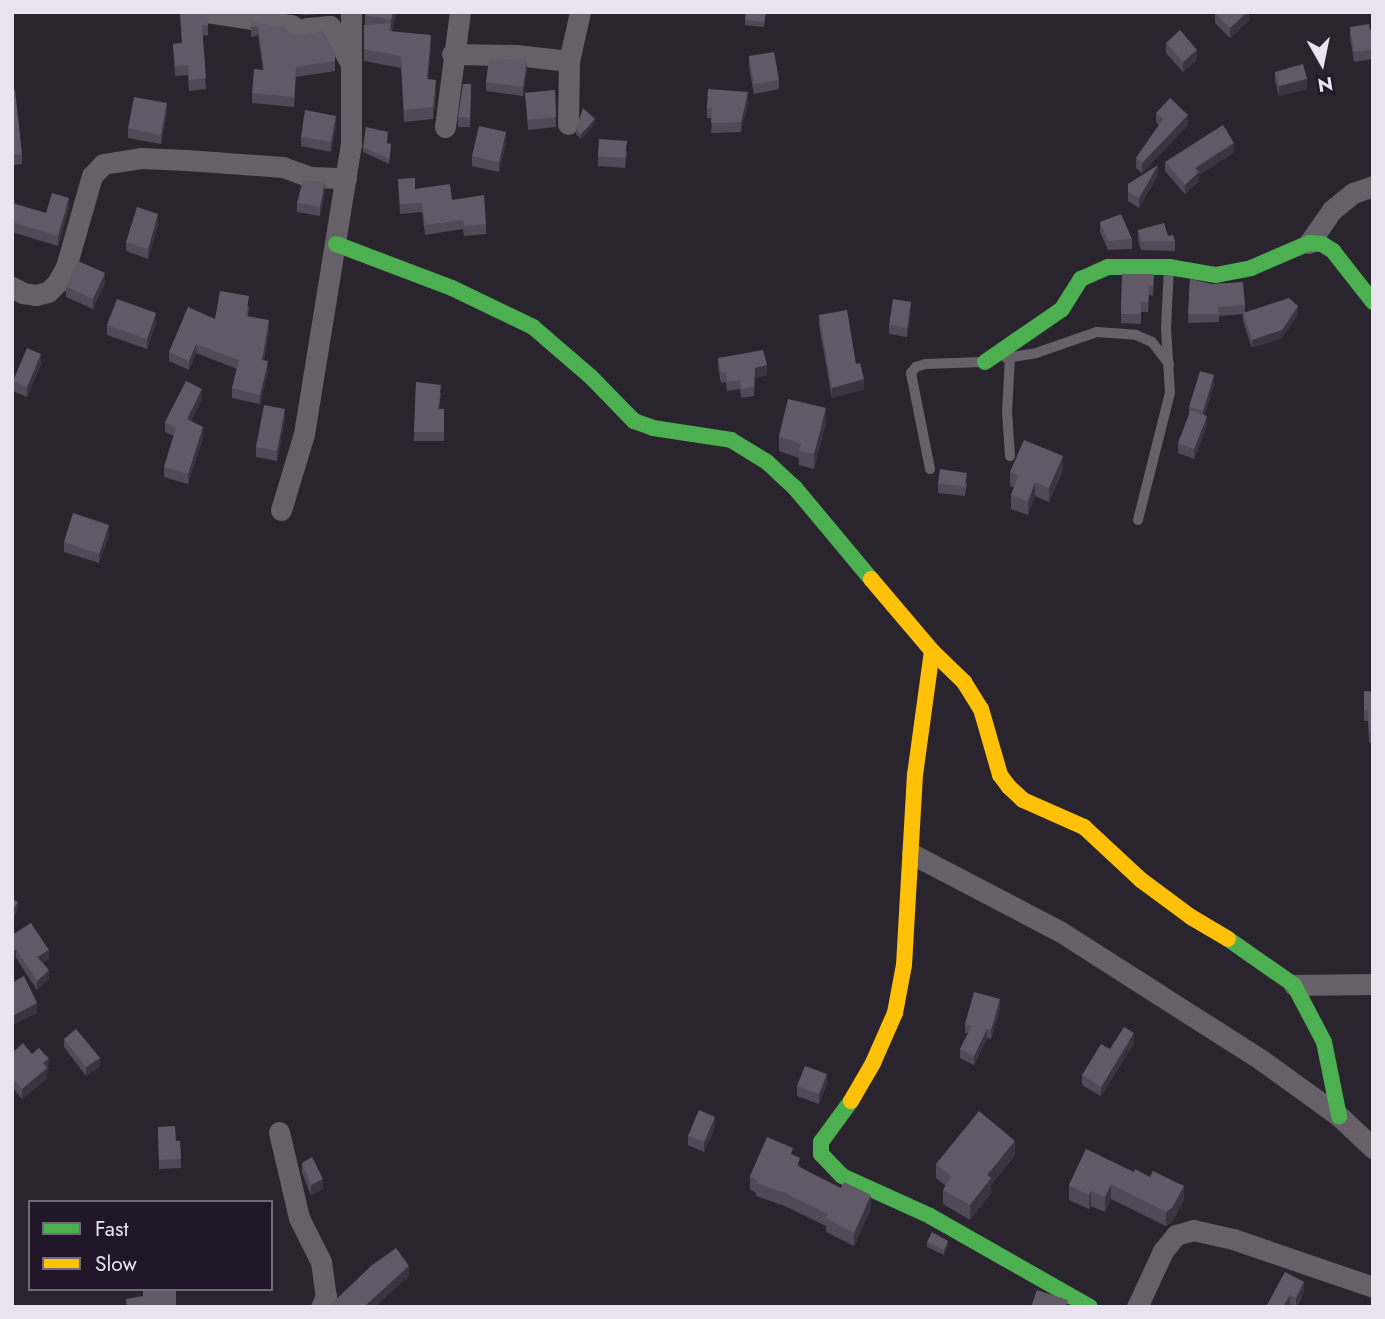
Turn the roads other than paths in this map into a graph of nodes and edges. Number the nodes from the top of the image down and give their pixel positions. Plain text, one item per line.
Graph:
1 (207, 12) edge
2 (351, 12) edge
3 (460, 12) edge
4 (580, 12) edge
5 (452, 54) junction
6 (569, 61) junction
7 (352, 66) junction
8 (568, 124) dead end
9 (445, 127) dead end
10 (346, 178) junction
11 (1373, 186) edge
12 (1309, 243) junction
13 (336, 244) junction
14 (1168, 267) junction
15 (12, 287) edge
16 (1373, 302) edge
17 (1010, 358) junction
18 (985, 362) junction
19 (1169, 364) junction
20 (1010, 456) dead end
21 (930, 469) dead end
22 (281, 510) dead end
23 (1138, 520) dead end
24 (932, 651) junction
25 (912, 854) junction
26 (1373, 984) edge
27 (1294, 985) junction
28 (1339, 1116) junction
29 (279, 1132) dead end
30 (1373, 1148) edge
31 (1373, 1287) edge
32 (321, 1307) edge
33 (1090, 1307) edge
34 (1137, 1307) edge

1 - 7 street
2 - 7 street
3 - 5 street
4 - 6 street
5 - 6 street
5 - 9 street
6 - 8 street
7 - 10 street
10 - 13 street
10 - 15 street
11 - 12 street
12 - 14 street
12 - 16 street
13 - 22 street
13 - 24 street
14 - 18 street
14 - 19 lane
17 - 18 lane
17 - 19 lane
17 - 20 lane
18 - 21 lane
19 - 23 lane
24 - 25 street
24 - 27 street
25 - 28 street
25 - 33 street
26 - 27 street
27 - 28 street
28 - 30 street
29 - 32 street
31 - 34 street

